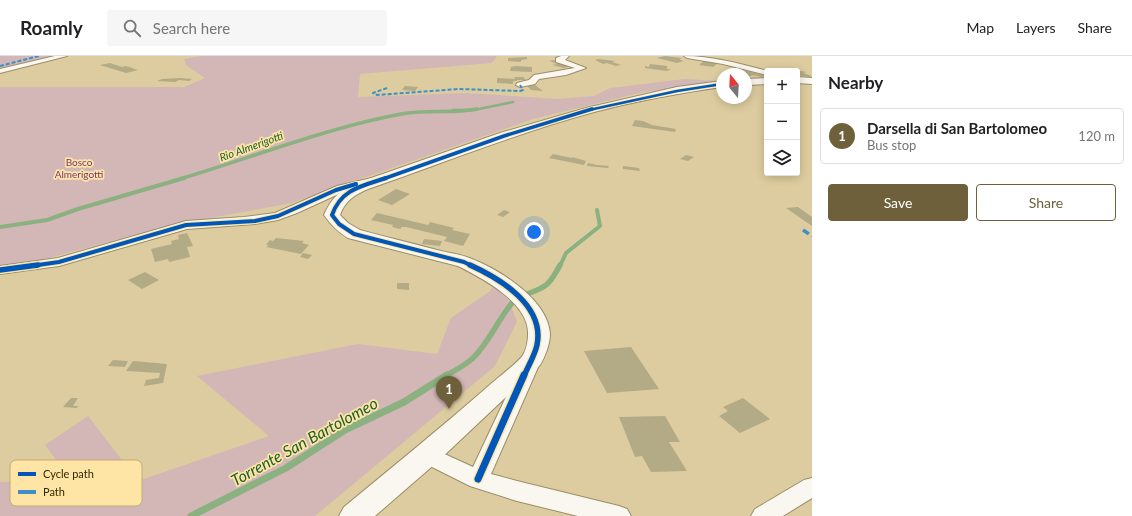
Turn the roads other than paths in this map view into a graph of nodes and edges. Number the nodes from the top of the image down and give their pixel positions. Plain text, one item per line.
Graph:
1 (64, 56) edge
2 (566, 56) edge
3 (687, 56) edge
4 (0, 71) edge
5 (764, 72) edge
6 (764, 81) edge
7 (752, 82) edge
8 (520, 85) dead end
9 (716, 85) edge
10 (377, 181) junction
11 (0, 270) edge
12 (532, 360) junction
13 (427, 455) junction
14 (478, 478) junction
15 (812, 487) edge
16 (354, 516) edge
17 (619, 516) edge
18 (763, 516) edge

1 - 4 street
2 - 8 street
3 - 5 street
6 - 7 street
9 - 10 street
10 - 11 street
10 - 12 street
12 - 13 street
12 - 14 street
13 - 14 street
13 - 16 street
14 - 17 street
15 - 18 street

